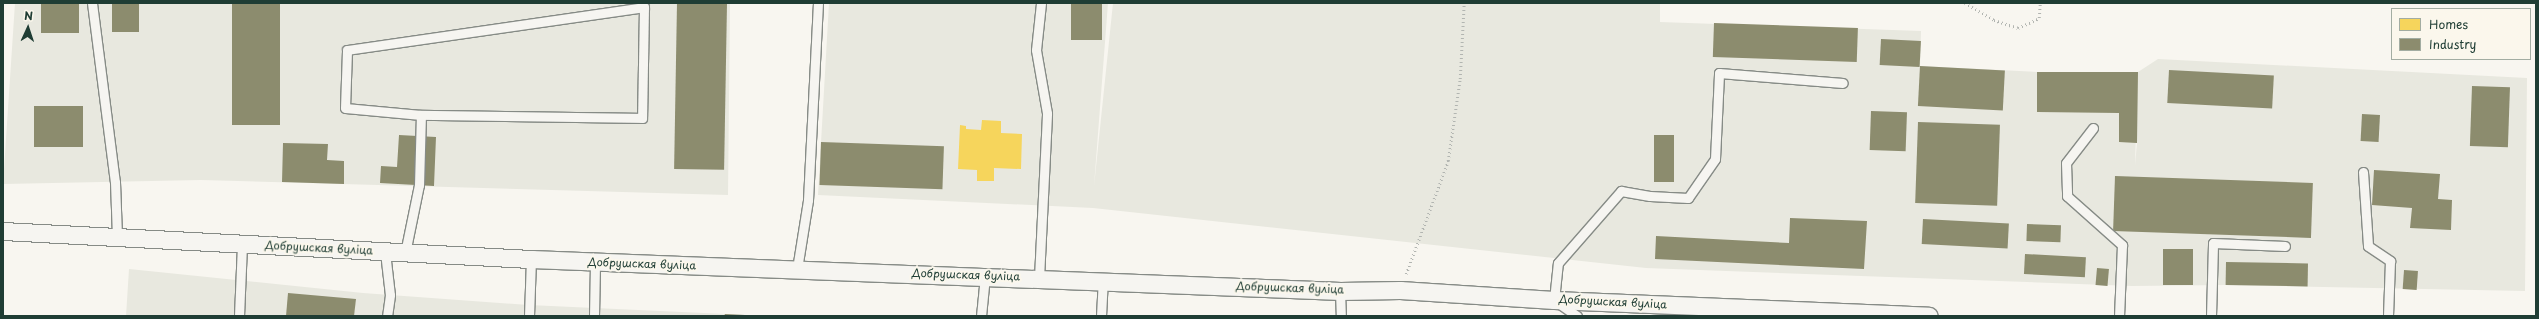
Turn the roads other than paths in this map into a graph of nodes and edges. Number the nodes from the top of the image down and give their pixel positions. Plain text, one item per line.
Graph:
1 (92, 3) edge
2 (818, 3) edge
3 (1041, 3) edge
4 (1843, 83) dead end
5 (421, 115) junction
6 (2093, 128) dead end
7 (2363, 172) dead end
8 (3, 231) edge
9 (117, 237) junction
10 (242, 244) junction
11 (2285, 246) dead end
12 (385, 252) junction
13 (405, 253) junction
14 (531, 259) junction
15 (595, 262) junction
16 (797, 269) junction
17 (985, 276) junction
18 (1038, 278) junction
19 (1103, 281) junction
20 (1340, 291) junction
21 (1554, 300) junction
22 (239, 316) edge
23 (387, 316) edge
24 (529, 316) edge
25 (594, 316) edge
26 (981, 316) edge
27 (1102, 316) edge
28 (1341, 316) edge
29 (1577, 316) edge
30 (1929, 316) edge
31 (2119, 316) edge
32 (2211, 316) edge
33 (2388, 316) edge

1 - 9 lane
2 - 16 lane
3 - 18 lane
4 - 21 lane
5 - 5 lane
5 - 13 lane
6 - 31 lane
7 - 33 lane
8 - 9 street, Добрушская вуліца
9 - 10 street, Добрушская вуліца
10 - 12 street, Добрушская вуліца
10 - 22 lane
11 - 32 lane
12 - 13 street, Добрушская вуліца
12 - 23 lane
13 - 14 street, Добрушская вуліца
14 - 15 street, Добрушская вуліца
14 - 24 lane
15 - 16 street, Добрушская вуліца
15 - 25 lane
16 - 17 street, Добрушская вуліца
17 - 18 street, Добрушская вуліца
17 - 26 lane
18 - 19 street, Добрушская вуліца
19 - 20 street, Добрушская вуліца
19 - 27 lane
20 - 21 street, Добрушская вуліца
20 - 28 lane
21 - 29 lane
21 - 30 street, Добрушская вуліца

